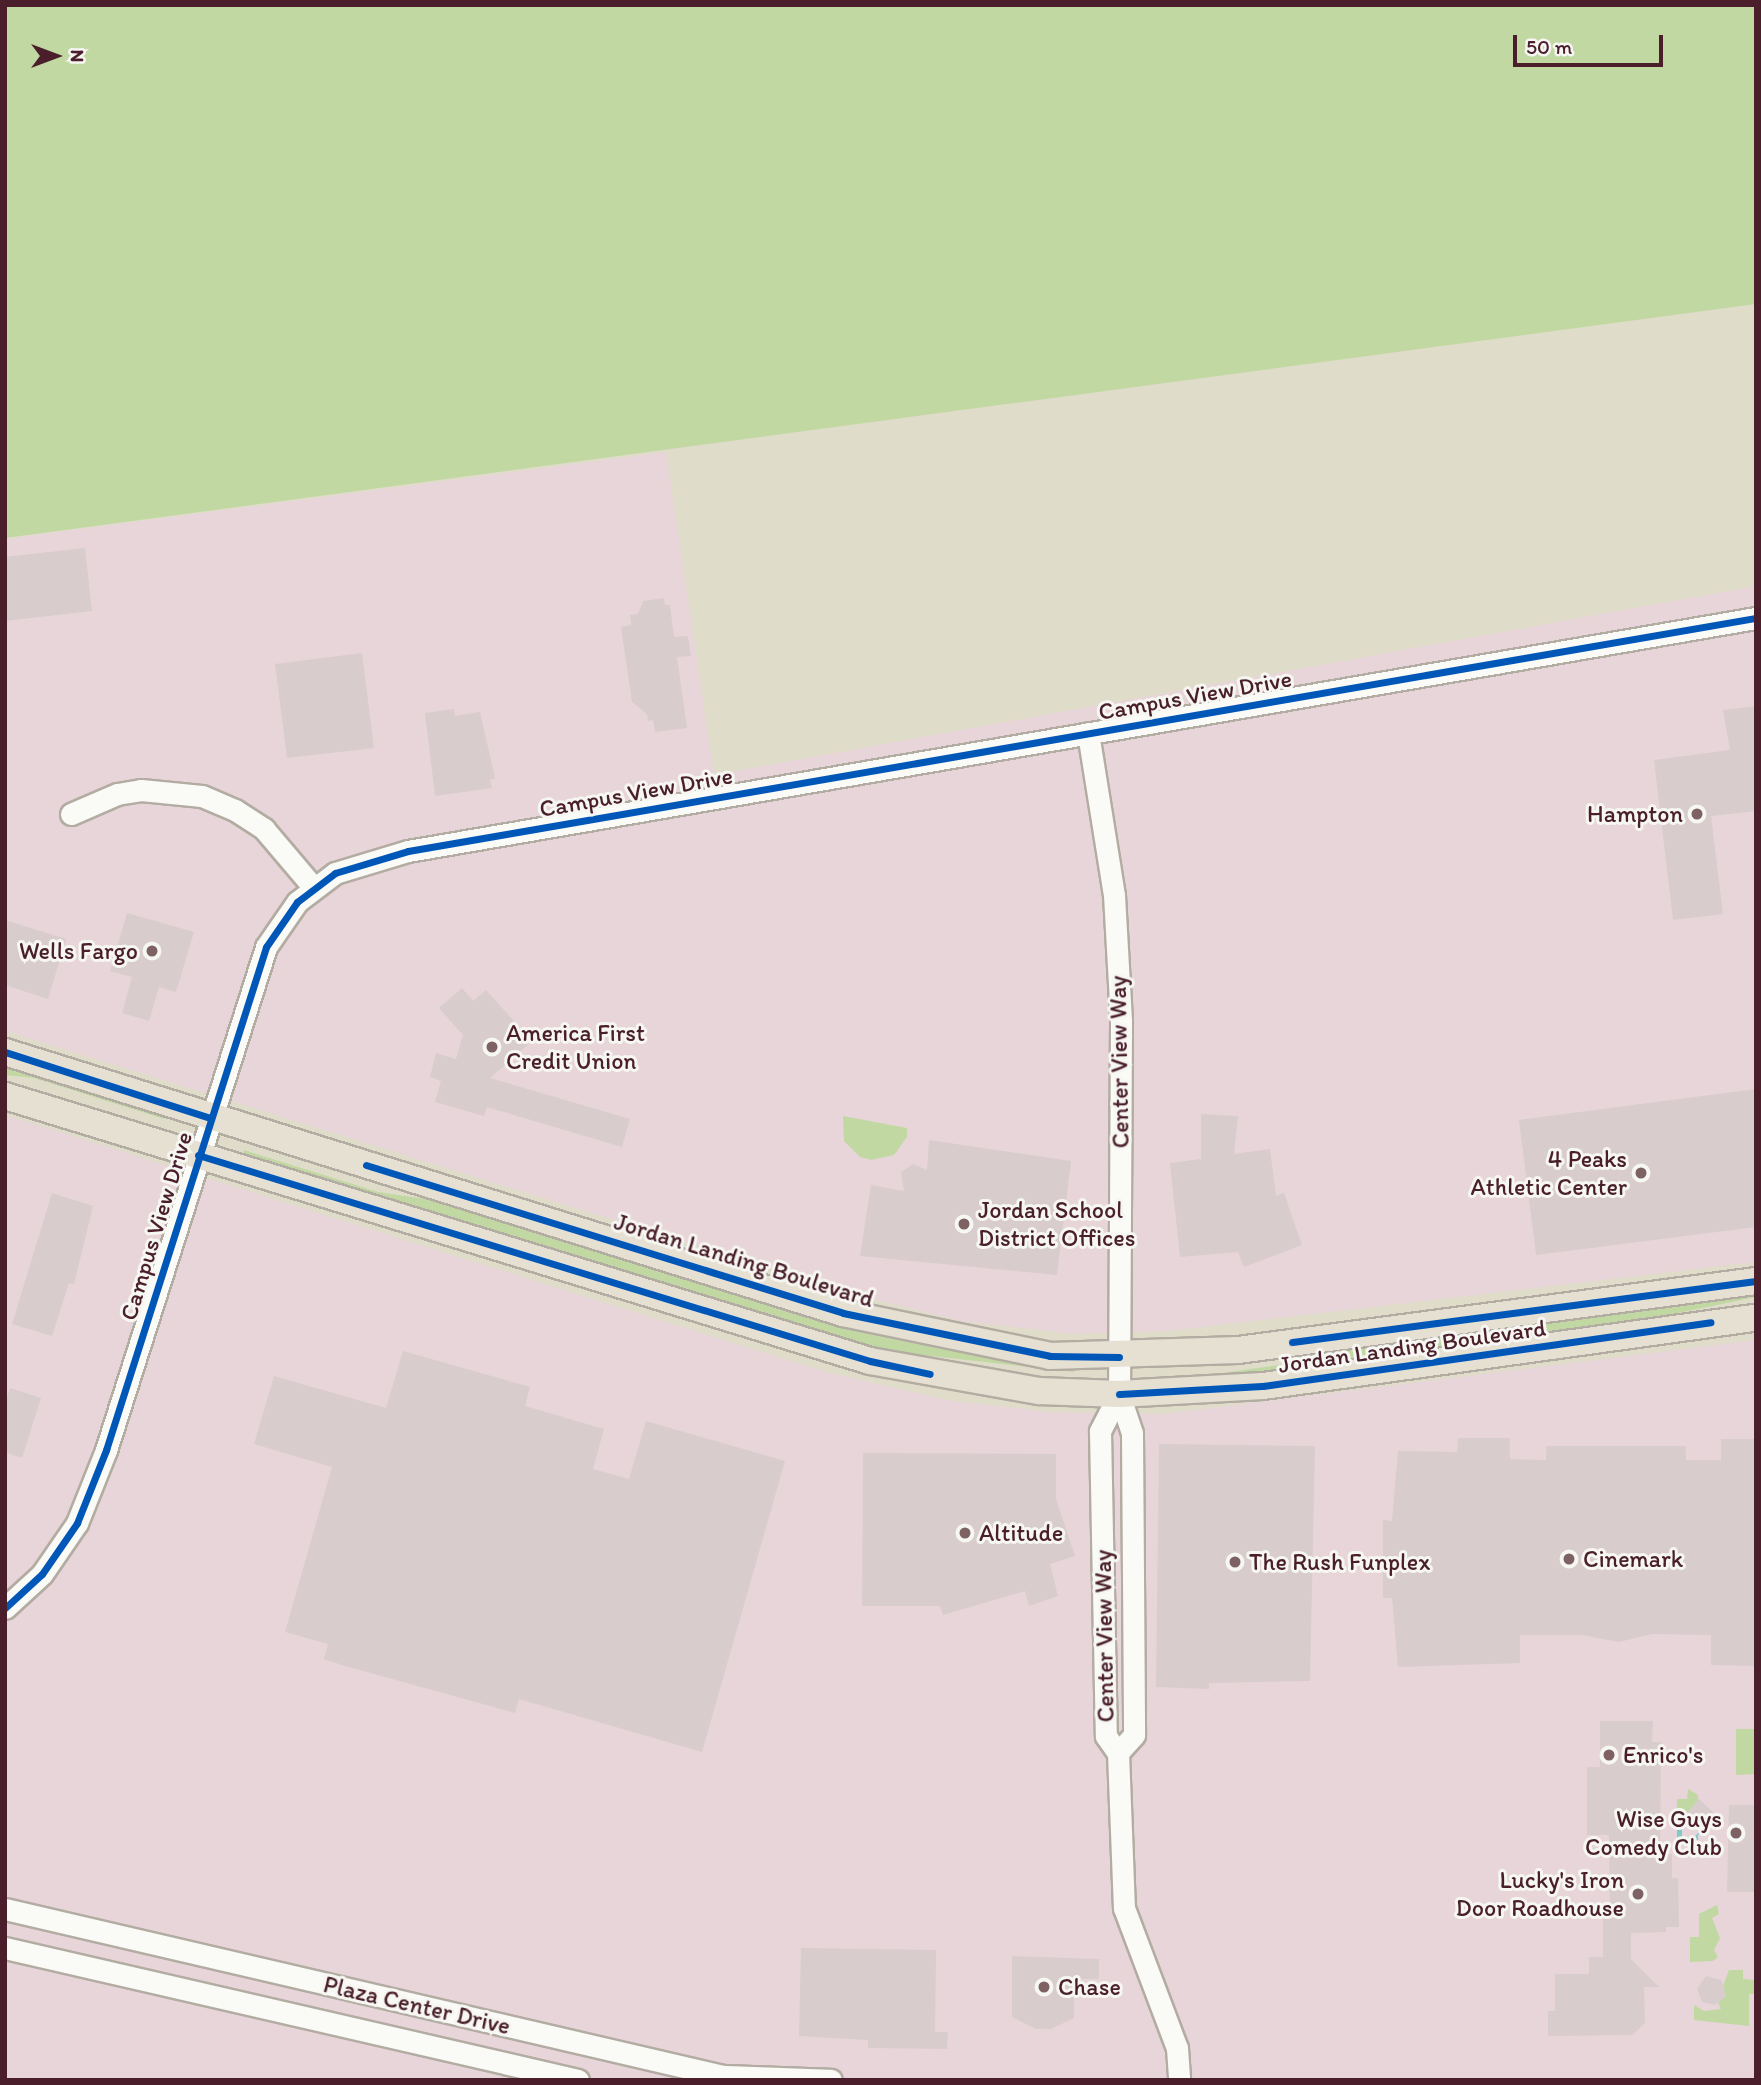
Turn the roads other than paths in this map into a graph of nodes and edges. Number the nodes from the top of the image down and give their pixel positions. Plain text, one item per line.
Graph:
1 (1756, 618) edge
2 (1088, 733) junction
3 (71, 814) dead end
4 (314, 888) junction
5 (5, 1052) edge
6 (5, 1096) edge
7 (210, 1118) junction
8 (198, 1155) junction
9 (1756, 1280) edge
10 (1756, 1318) edge
11 (1119, 1357) junction
12 (1119, 1394) junction
13 (5, 1608) edge
14 (1118, 1753) junction
15 (5, 1909) edge
16 (5, 1948) edge
17 (578, 2080) edge
18 (831, 2080) edge
19 (1179, 2080) edge

1 - 2 street, Campus View Drive
2 - 4 street, Campus View Drive
2 - 11 street, Center View Way
3 - 4 street
4 - 7 street, Campus View Drive
5 - 7 main road, Jordan Landing Boulevard
6 - 8 main road, Jordan Landing Boulevard
7 - 8 street, Campus View Drive
7 - 11 main road, Jordan Landing Boulevard
8 - 12 main road, Jordan Landing Boulevard
8 - 13 street, Campus View Drive
9 - 11 main road, Jordan Landing Boulevard
10 - 12 main road, Jordan Landing Boulevard
11 - 12 street, Center View Way
12 - 14 street, Center View Way
12 - 14 street, Center View Way
14 - 19 street, Center View Way
15 - 18 street, Plaza Center Drive
16 - 17 street, Plaza Center Drive

